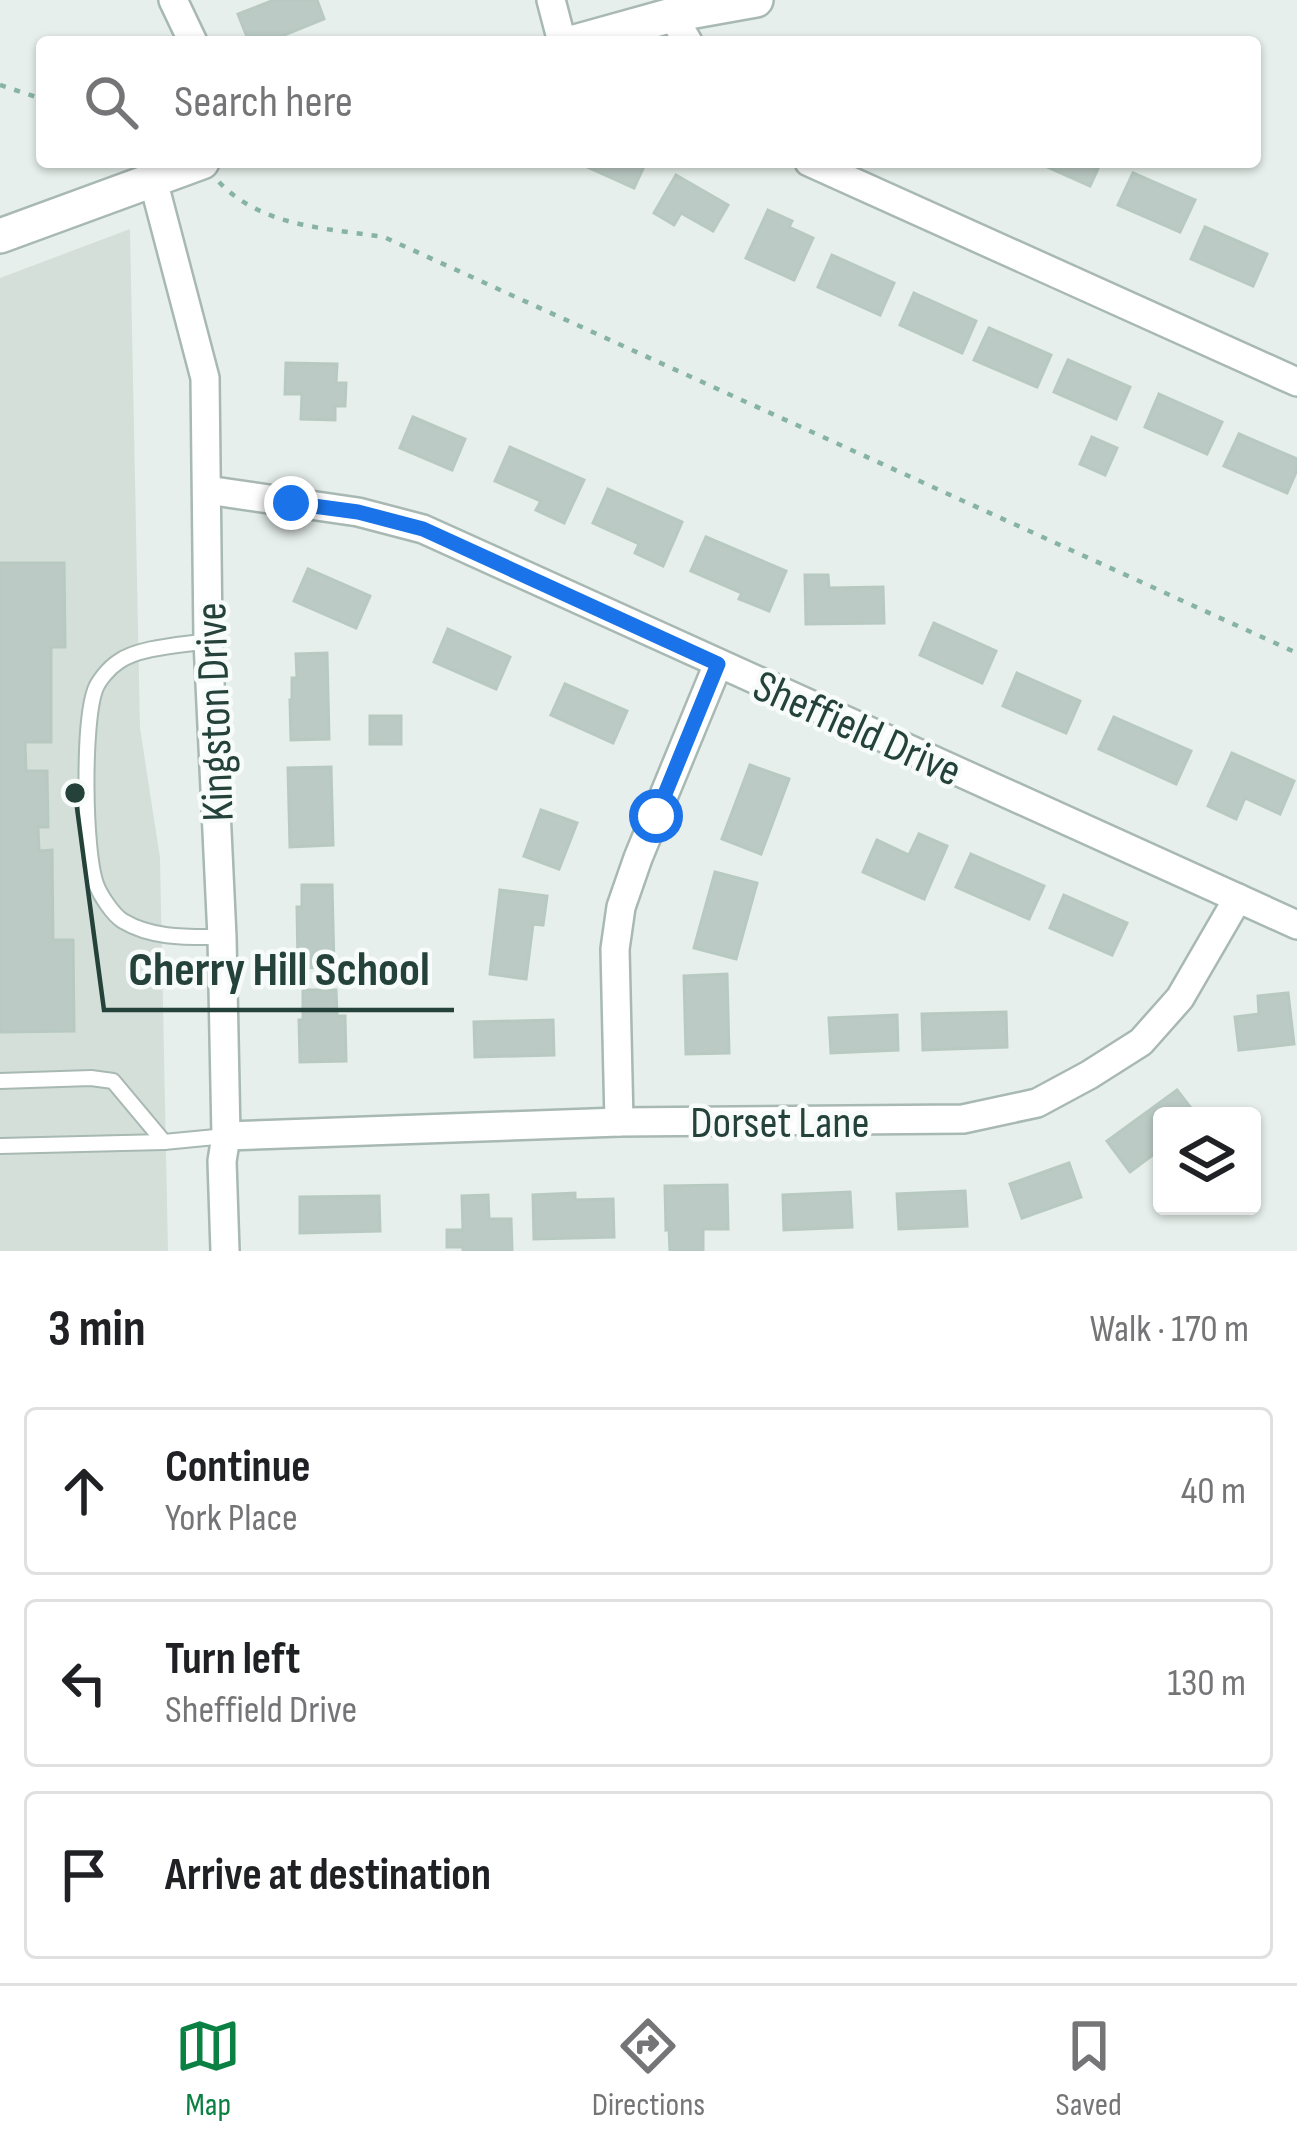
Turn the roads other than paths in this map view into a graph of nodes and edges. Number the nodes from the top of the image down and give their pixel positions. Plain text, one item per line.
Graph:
1 (172, 0) edge
2 (551, 0) edge
3 (756, 0) edge
4 (680, 28) edge
5 (190, 36) edge
6 (560, 36) edge
7 (620, 36) edge
8 (822, 168) edge
9 (210, 172) edge
10 (153, 180) junction
11 (0, 236) edge
12 (1297, 382) edge
13 (207, 490) junction
14 (208, 641) junction
15 (718, 664) junction
16 (1238, 898) junction
17 (1297, 925) edge
18 (222, 937) junction
19 (0, 1081) edge
20 (619, 1122) junction
21 (226, 1136) junction
22 (164, 1142) junction
23 (0, 1146) edge
24 (225, 1251) edge

1 - 5 street
2 - 6 street
3 - 4 street
4 - 7 street
8 - 12 street
9 - 10 street
10 - 11 street
10 - 13 street, Kingston Drive
13 - 14 street, Kingston Drive
13 - 15 street, Sheffield Drive
14 - 18 street, Kingston Drive
14 - 18 lane
15 - 16 street, Sheffield Drive
15 - 20 street
16 - 17 street, Sheffield Drive
16 - 20 street, Dorset Lane
18 - 21 street, Kingston Drive
19 - 22 lane
20 - 21 street, Dorset Lane
21 - 22 lane
21 - 24 street, Kingston Drive
22 - 23 lane

